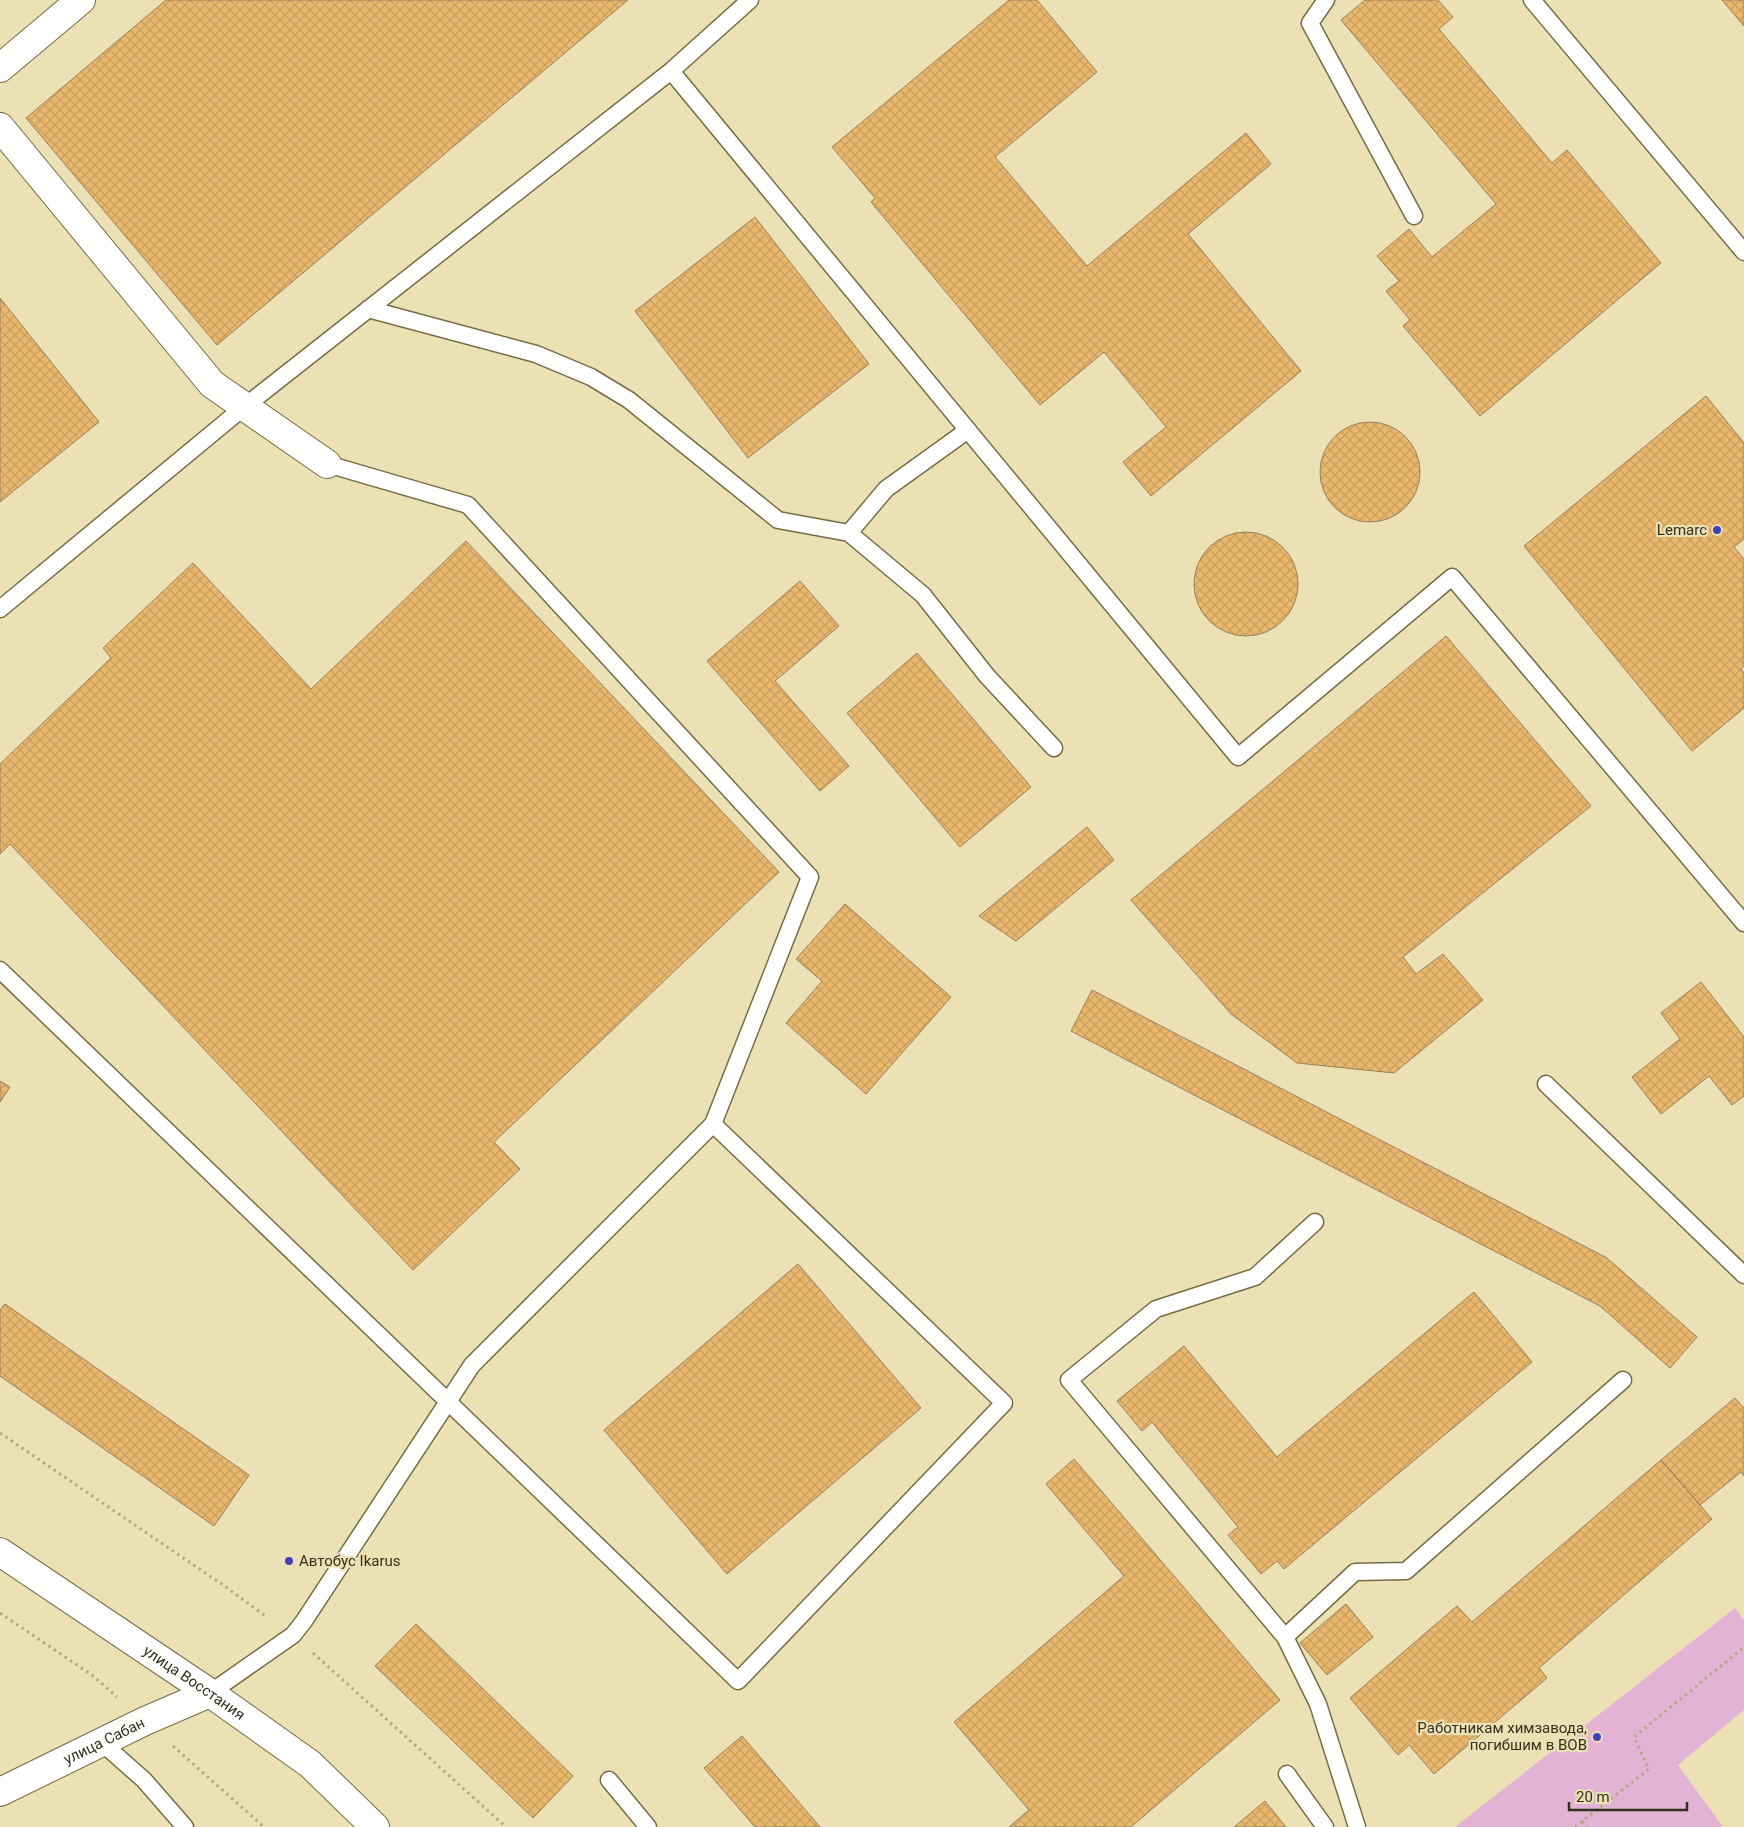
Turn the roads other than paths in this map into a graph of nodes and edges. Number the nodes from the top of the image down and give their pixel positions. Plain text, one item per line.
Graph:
1 (81, 0) edge
2 (750, 0) edge
3 (1326, 0) edge
4 (1532, 0) edge
5 (0, 68) edge
6 (671, 71) junction
7 (0, 127) edge
8 (1414, 216) dead end
9 (1744, 252) edge
10 (368, 309) junction
11 (244, 407) junction
12 (968, 430) junction
13 (327, 464) joint
14 (849, 533) junction
15 (0, 609) edge
16 (1054, 748) dead end
17 (1744, 923) edge
18 (0, 970) edge
19 (1546, 1084) dead end
20 (713, 1124) junction
21 (1315, 1222) dead end
22 (1744, 1275) edge
23 (1622, 1380) dead end
24 (447, 1401) junction
25 (0, 1552) edge
26 (1285, 1637) junction
27 (210, 1693) junction
28 (101, 1742) junction
29 (1288, 1774) dead end
30 (609, 1780) dead end
31 (0, 1792) edge
32 (185, 1827) edge
33 (375, 1827) edge
34 (648, 1827) edge
35 (1325, 1827) edge
36 (1357, 1827) edge

1 - 5 street
2 - 6 lane
3 - 8 lane
4 - 9 lane
6 - 10 lane
6 - 12 lane
7 - 11 street
10 - 11 lane
10 - 14 lane
11 - 13 street
11 - 15 lane
12 - 14 lane
12 - 17 lane
13 - 20 lane
14 - 16 lane
18 - 24 lane
19 - 22 lane
20 - 24 lane
20 - 24 lane
21 - 26 lane
23 - 26 lane
24 - 27 lane
25 - 27 street, улица Восстания
26 - 36 lane
27 - 28 street, улица Сабан
27 - 33 street, улица Восстания
28 - 31 street, улица Сабан
28 - 32 lane
29 - 35 lane
30 - 34 lane

